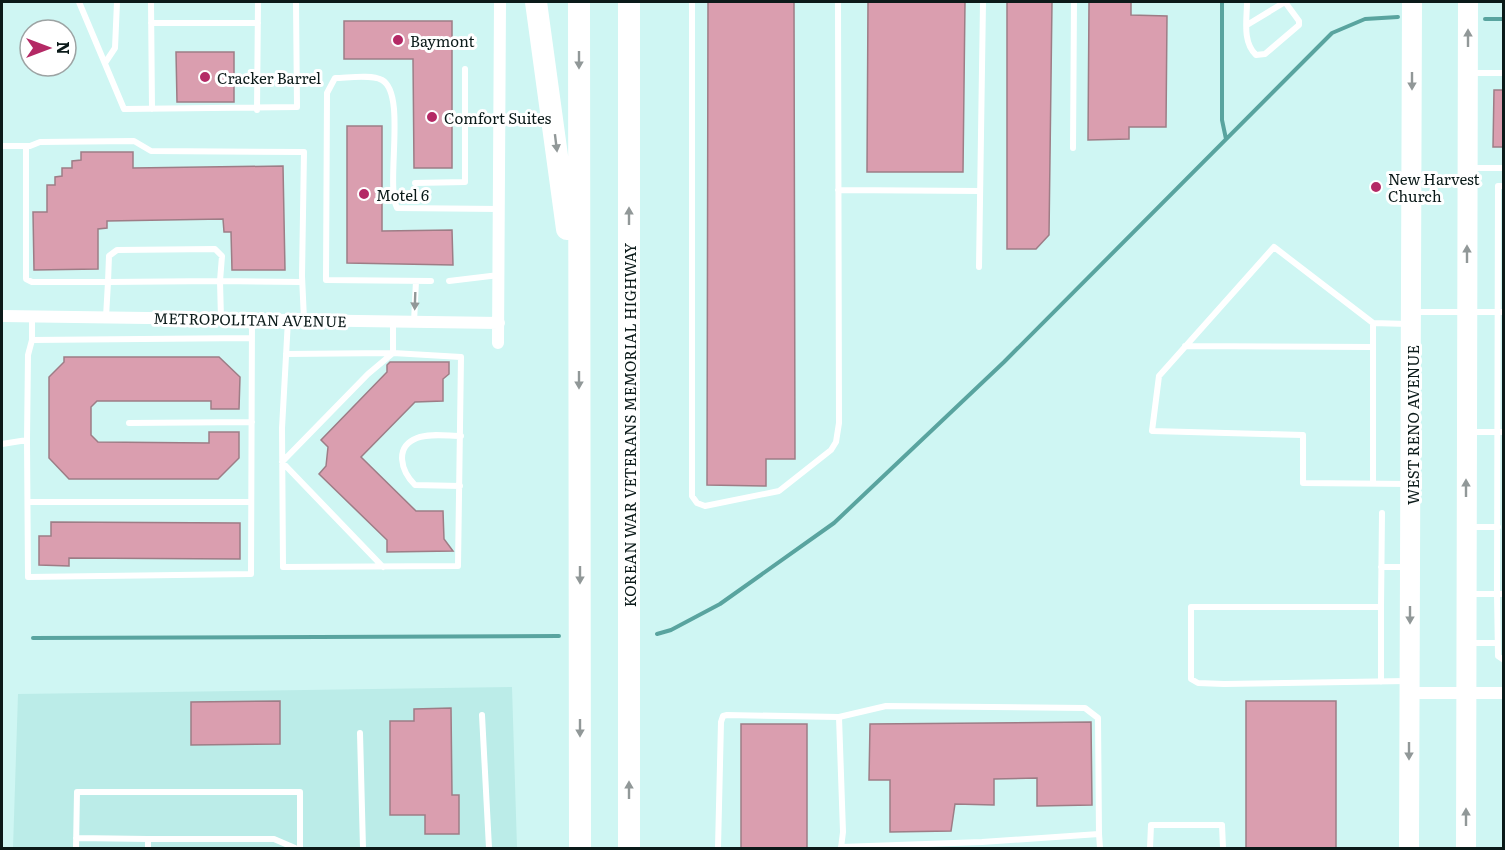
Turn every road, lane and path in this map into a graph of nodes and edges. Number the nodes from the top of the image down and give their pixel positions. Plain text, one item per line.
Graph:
1 (79, 2) edge
2 (117, 2) edge
3 (150, 2) edge
4 (258, 2) edge
5 (296, 2) edge
6 (500, 2) edge
7 (536, 2) edge
8 (579, 2) edge
9 (629, 2) edge
10 (692, 2) edge
11 (838, 2) edge
12 (983, 2) edge
13 (1074, 2) edge
14 (1247, 2) edge
15 (1285, 2) edge
16 (1412, 2) edge
17 (1468, 2) edge
18 (151, 23) junction
19 (258, 23) junction
20 (1247, 25) junction
21 (105, 63) junction
22 (465, 69) dead end
23 (1468, 73) junction
24 (1503, 73) edge
25 (152, 109) junction
26 (257, 110) junction
27 (466, 120) junction
28 (500, 120) junction
29 (2, 146) edge
30 (26, 146) junction
31 (1073, 148) dead end
32 (1467, 168) junction
33 (1503, 168) edge
34 (415, 183) dead end
35 (1503, 186) edge
36 (838, 190) junction
37 (980, 190) junction
38 (499, 209) junction
39 (979, 267) dead end
40 (499, 275) junction
41 (220, 281) junction
42 (416, 281) junction
43 (431, 281) dead end
44 (448, 281) dead end
45 (108, 282) junction
46 (302, 282) junction
47 (1467, 312) junction
48 (1501, 312) edge
49 (2, 316) edge
50 (32, 316) junction
51 (106, 317) junction
52 (1412, 318) junction
53 (221, 319) junction
54 (252, 319) junction
55 (288, 320) junction
56 (304, 320) junction
57 (393, 321) junction
58 (414, 322) junction
59 (579, 322) junction
60 (499, 323) junction
61 (1373, 323) junction
62 (252, 338) junction
63 (32, 340) junction
64 (498, 343) dead end
65 (1185, 346) junction
66 (1373, 347) junction
67 (393, 353) junction
68 (286, 354) junction
69 (252, 422) junction
70 (129, 423) dead end
71 (1467, 432) junction
72 (1501, 432) edge
73 (461, 436) junction
74 (27, 440) junction
75 (2, 444) edge
76 (282, 462) junction
77 (1373, 483) junction
78 (1411, 484) junction
79 (460, 486) junction
80 (28, 502) junction
81 (251, 502) junction
82 (1382, 513) dead end
83 (1501, 515) edge
84 (1466, 527) junction
85 (1498, 527) junction
86 (384, 567) junction
87 (1381, 567) junction
88 (1411, 567) junction
89 (1466, 594) junction
90 (1500, 594) edge
91 (1381, 607) junction
92 (1466, 643) junction
93 (1497, 644) junction
94 (1503, 660) edge
95 (1381, 682) junction
96 (1410, 687) junction
97 (1466, 693) junction
98 (1503, 693) edge
99 (482, 715) dead end
100 (840, 717) junction
101 (360, 733) dead end
102 (1099, 834) junction
103 (76, 837) junction
104 (148, 839) junction
105 (982, 845) edge
106 (841, 848) edge
107 (76, 849) edge
108 (148, 849) edge
109 (297, 849) edge
110 (363, 849) edge
111 (489, 849) edge
112 (580, 849) edge
113 (629, 849) edge
114 (718, 849) edge
115 (1100, 849) edge
116 (1150, 849) edge
117 (1223, 849) edge
118 (1409, 849) edge
119 (1466, 849) edge

1 - 21 lane
2 - 21 lane
3 - 18 lane
4 - 19 lane
5 - 26 lane
6 - 28 street
7 -> 59 highway
8 -> 59 highway
113 -> 9 highway, KOREAN WAR VETERANS MEMORIAL HIGHWAY
10 - 36 lane
11 - 36 lane
12 - 37 lane
13 - 31 lane
14 - 20 lane
15 - 20 lane
15 - 20 lane
16 -> 52 main road, WEST RENO AVENUE
23 -> 17 main road
18 - 19 lane
18 - 25 lane
19 - 26 lane
21 - 25 lane
22 - 27 lane
23 - 24 lane
23 - 32 main road
25 - 26 lane
27 - 28 lane
27 - 34 lane
28 - 38 street
29 - 30 lane
30 - 45 lane
30 - 46 lane
32 - 33 lane
47 -> 32 main road
35 - 48 lane
36 - 37 lane
37 - 39 lane
38 - 40 street
38 - 42 lane
40 - 44 lane
40 - 60 street
41 - 45 lane
41 - 45 lane
41 - 46 lane
41 - 53 lane
42 - 43 lane
42 -> 58 lane
45 - 51 lane
46 - 56 lane
47 - 48 lane
47 - 52 lane
47 - 71 main road
48 - 72 lane
49 - 50 street, METROPOLITAN AVENUE
50 - 51 street, METROPOLITAN AVENUE
50 - 63 lane
51 - 53 street, METROPOLITAN AVENUE
52 - 61 lane
52 - 78 main road, WEST RENO AVENUE
53 - 54 street, METROPOLITAN AVENUE
54 - 55 street, METROPOLITAN AVENUE
54 - 62 lane
55 - 56 street, METROPOLITAN AVENUE
55 - 68 lane
56 - 57 street, METROPOLITAN AVENUE
57 - 58 street, METROPOLITAN AVENUE
57 - 67 lane
58 - 60 street, METROPOLITAN AVENUE
59 -> 112 highway
60 - 64 street
61 - 65 lane
61 - 66 lane
62 - 63 lane
62 - 69 lane
63 - 74 lane
65 - 66 lane
65 - 77 lane
66 - 77 lane
67 - 68 lane
67 - 73 lane
67 - 76 lane
68 - 76 lane
69 - 70 lane
69 - 81 lane
71 - 72 lane
84 -> 71 main road
72 - 83 lane
73 - 79 lane
73 - 79 lane
74 - 75 lane
74 - 80 lane
76 - 86 lane
76 - 86 lane
77 - 78 lane
78 - 88 main road, WEST RENO AVENUE
79 - 86 lane
80 - 81 lane
80 - 81 lane
82 - 87 lane
83 - 85 lane
84 - 85 lane
84 - 89 main road
85 - 90 lane
87 - 88 lane
87 - 91 lane
88 -> 96 main road, WEST RENO AVENUE
89 - 90 lane
89 - 92 main road
90 - 93 lane
91 - 95 lane
91 - 95 lane
92 - 93 lane
92 - 97 main road
93 - 94 lane
95 - 96 lane
96 - 97 street
96 -> 118 main road, WEST RENO AVENUE
97 - 98 street
119 -> 97 main road
99 - 111 lane
100 - 102 lane
100 - 106 lane
100 - 114 lane
101 - 110 lane
102 - 105 lane
102 - 115 lane
103 - 104 lane
103 - 107 lane
103 - 109 lane
104 - 108 lane
104 - 109 lane
105 - 106 lane
116 - 117 lane

